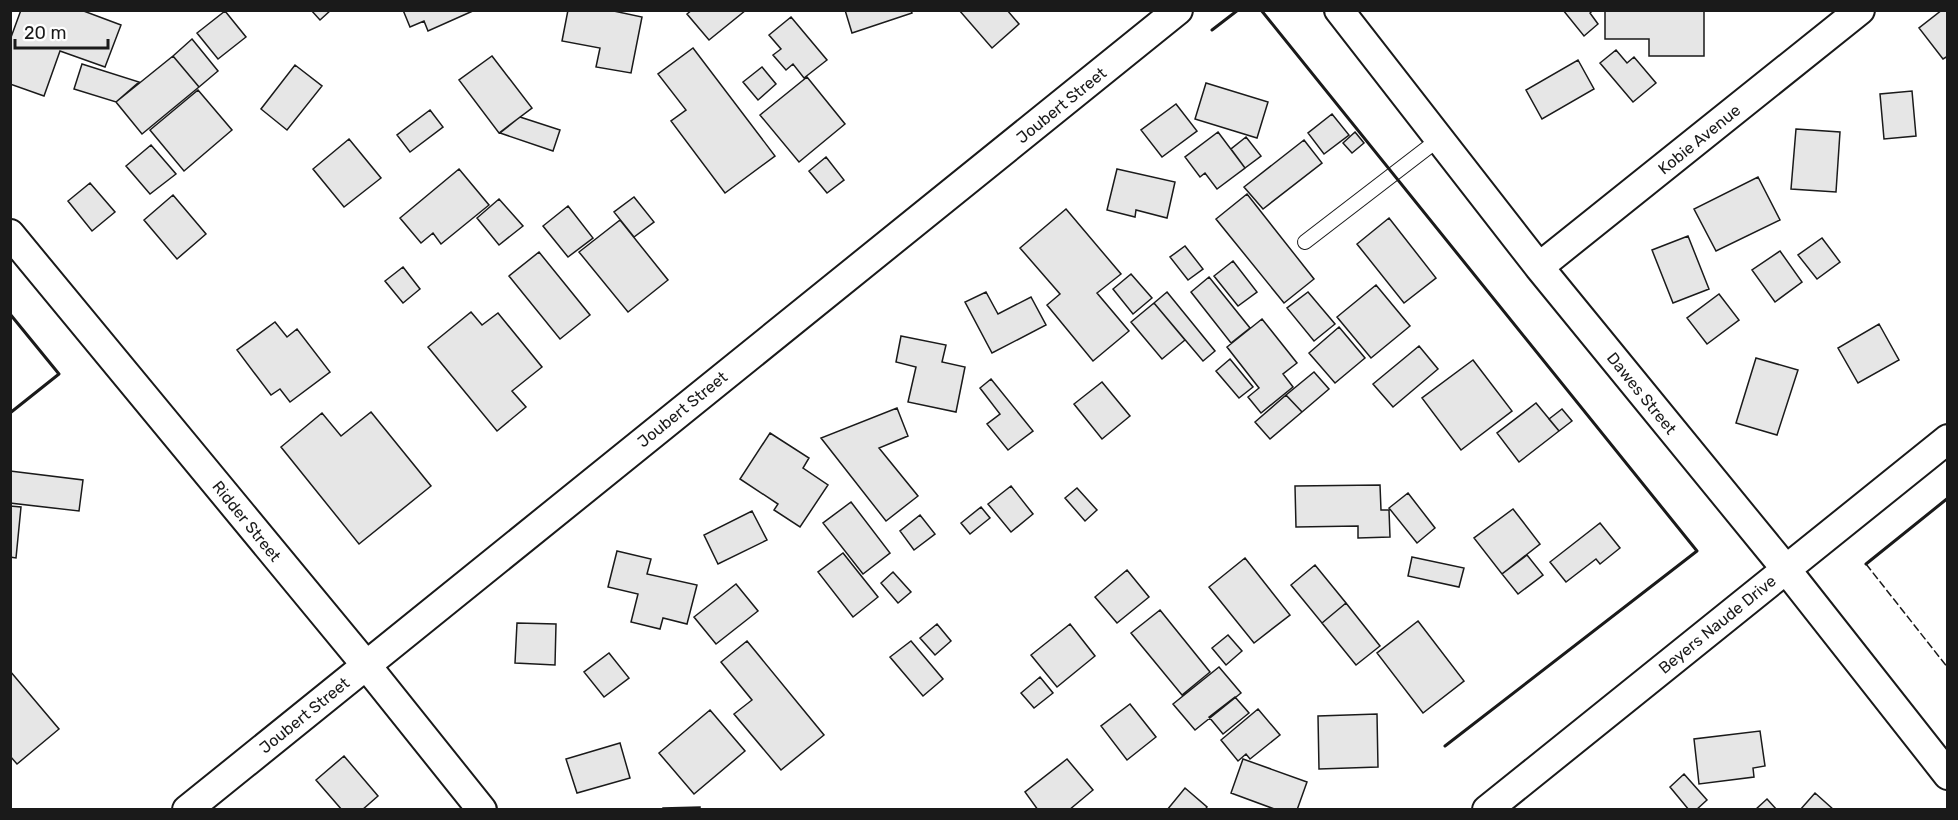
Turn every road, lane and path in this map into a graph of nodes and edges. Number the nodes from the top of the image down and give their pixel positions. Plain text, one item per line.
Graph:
1 (1178, 10) edge
2 (1339, 10) edge
3 (1860, 10) edge
4 (1439, 139) junction
5 (10, 234) edge
6 (1305, 242) dead end
7 (1539, 267) junction
8 (1947, 439) edge
9 (1785, 568) junction
10 (366, 665) junction
11 (1947, 775) edge
12 (187, 810) edge
13 (482, 810) edge
14 (1486, 810) edge

1 - 10 street, Joubert Street
2 - 4 street, Dawes Street
3 - 7 street, Kobie Avenue
4 - 6 lane
4 - 7 street, Dawes Street
5 - 10 street, Ridder Street
7 - 9 street, Dawes Street
8 - 9 street, Beyers Naude Drive
9 - 11 street, Dawes Street
9 - 14 street, Beyers Naude Drive
10 - 12 street, Joubert Street
10 - 13 street, Ridder Street

